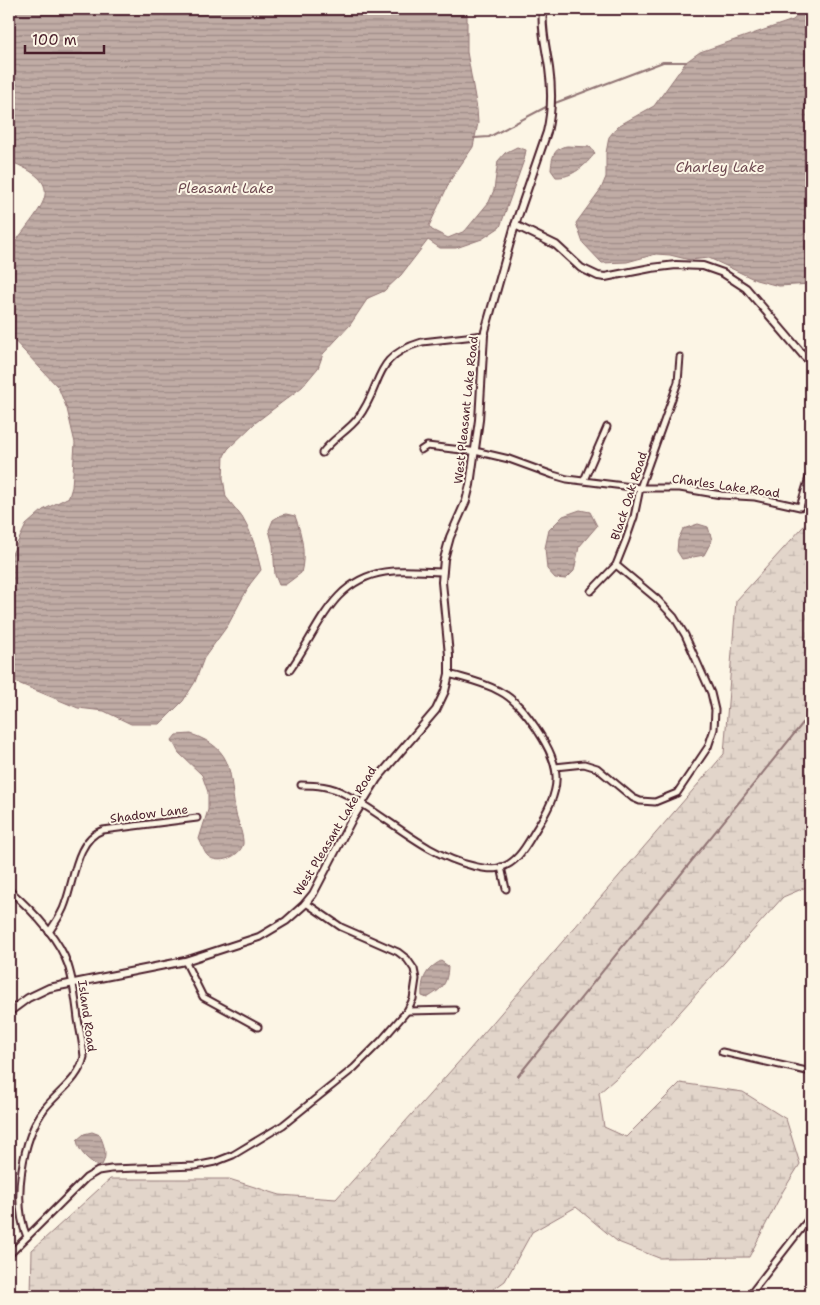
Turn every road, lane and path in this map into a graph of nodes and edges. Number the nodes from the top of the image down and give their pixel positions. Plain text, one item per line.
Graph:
1 (543, 9) edge
2 (515, 225) junction
3 (484, 335) junction
4 (680, 357) dead end
5 (811, 362) edge
6 (607, 427) dead end
7 (421, 450) dead end
8 (475, 451) junction
9 (322, 453) dead end
10 (811, 471) edge
11 (584, 480) junction
12 (640, 488) junction
13 (616, 565) junction
14 (442, 572) junction
15 (591, 591) dead end
16 (290, 670) dead end
17 (449, 674) junction
18 (556, 767) junction
19 (301, 785) dead end
20 (362, 804) junction
21 (197, 818) dead end
22 (501, 868) junction
23 (506, 889) dead end
24 (9, 890) edge
25 (306, 903) junction
26 (49, 932) junction
27 (185, 961) junction
28 (73, 982) junction
29 (455, 1010) dead end
30 (407, 1011) junction
31 (9, 1012) edge
32 (258, 1027) dead end
33 (722, 1052) dead end
34 (811, 1072) edge
35 (811, 1216) edge
36 (27, 1237) junction
37 (9, 1255) edge
38 (748, 1296) edge

1 - 2 street, West Pleasant Lake Road
2 - 3 street, West Pleasant Lake Road
2 - 5 street
3 - 8 street, West Pleasant Lake Road
3 - 9 street
4 - 12 street, Black Oak Road
6 - 11 street
7 - 8 street, Charles Lake Road
8 - 11 street, Charles Lake Road
8 - 14 street, West Pleasant Lake Road
10 - 12 street, Charles Lake Road
11 - 12 street, Charles Lake Road
12 - 13 street, Black Oak Road
13 - 15 street
13 - 18 street
14 - 16 street
14 - 17 street, West Pleasant Lake Road
17 - 18 street
17 - 20 street, West Pleasant Lake Road
18 - 22 street
19 - 20 street
20 - 22 street
20 - 25 street, West Pleasant Lake Road
21 - 26 street, Shadow Lane
22 - 23 street
24 - 26 street, Island Road
25 - 27 street, West Pleasant Lake Road
25 - 30 street
26 - 28 street, Island Road
27 - 28 street, West Pleasant Lake Road
27 - 32 street
28 - 31 street, West Pleasant Lake Road
28 - 36 street, Island Road
29 - 30 street
30 - 36 street
33 - 34 street
35 - 38 street
36 - 37 street

